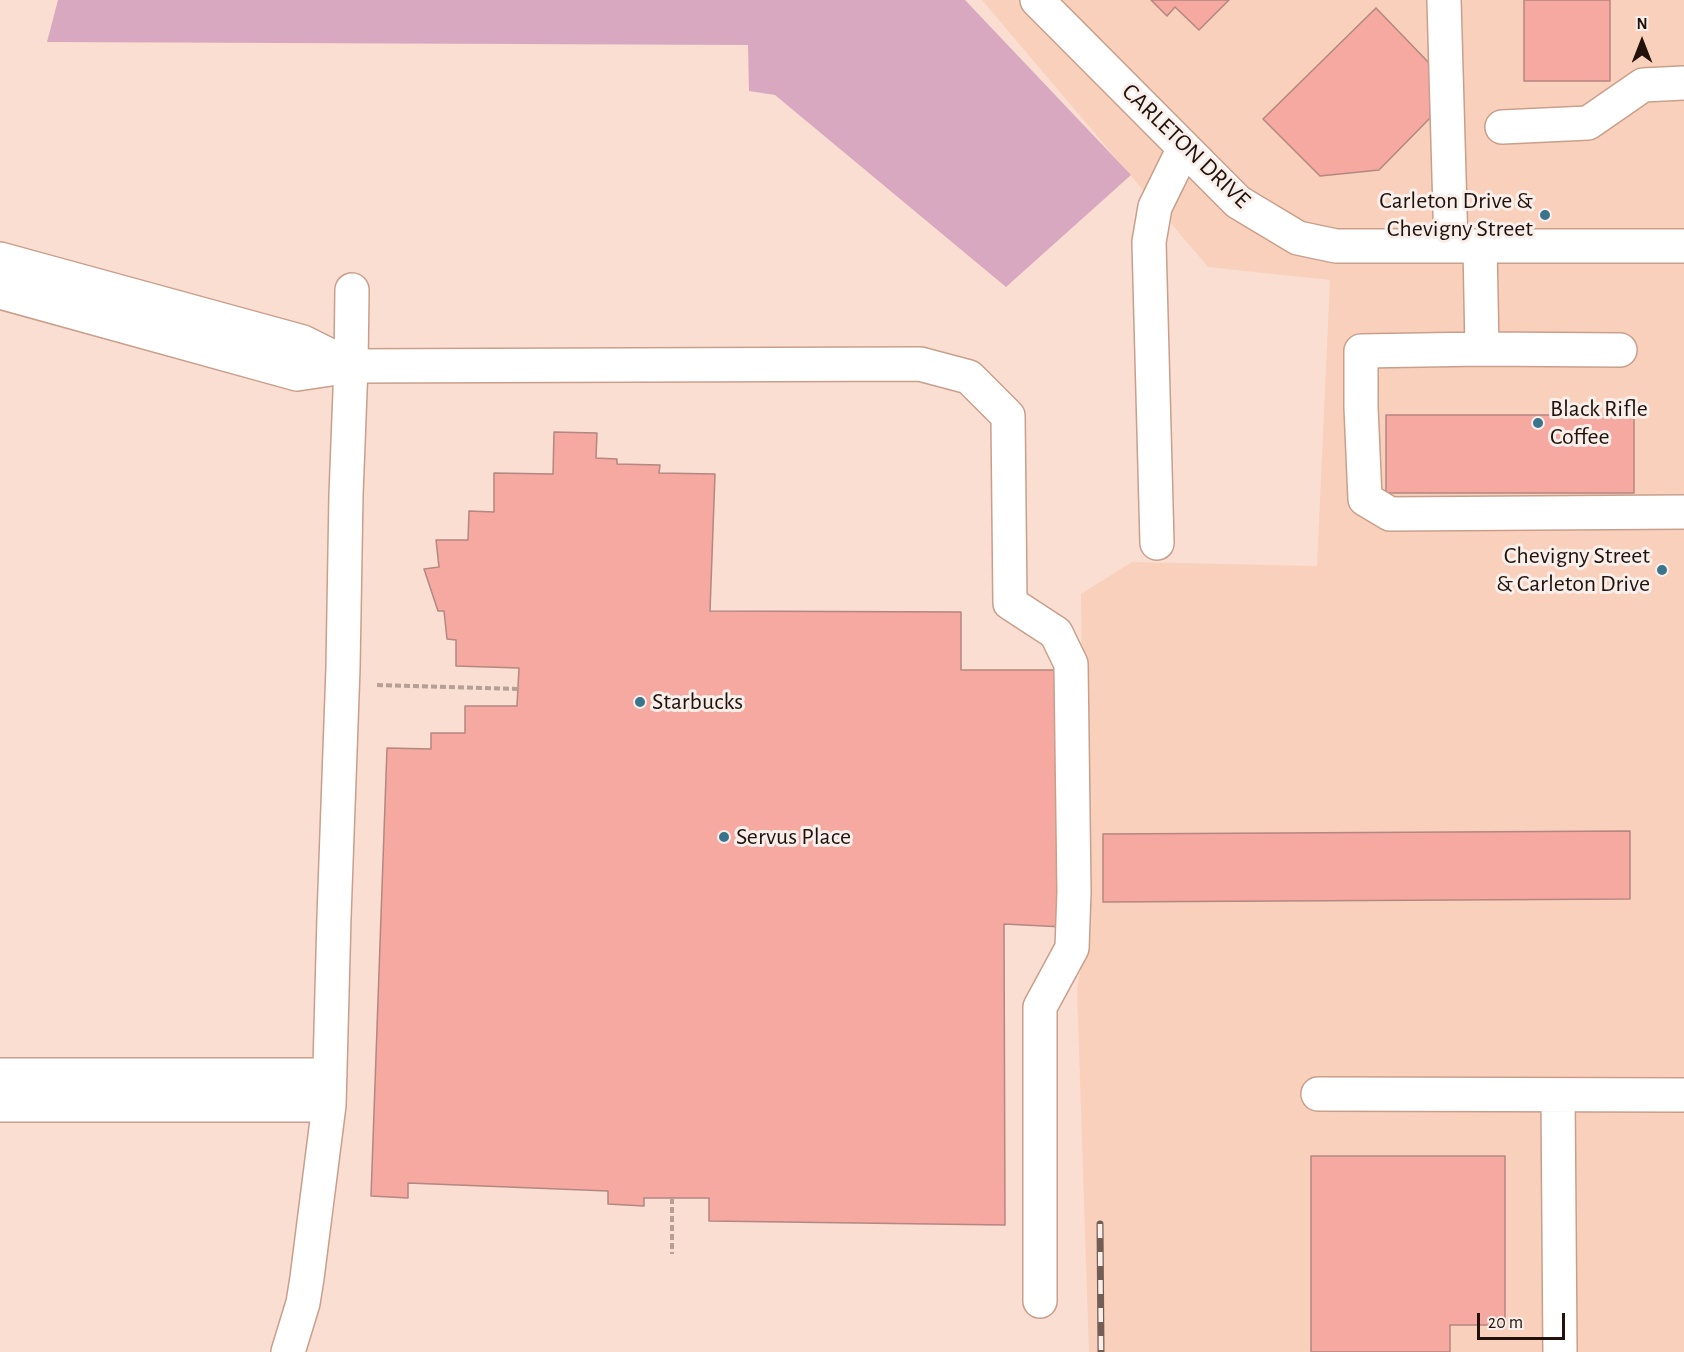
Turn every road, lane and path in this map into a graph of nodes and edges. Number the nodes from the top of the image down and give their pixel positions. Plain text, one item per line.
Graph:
1 (1037, 0) edge
2 (1444, 0) edge
3 (1684, 83) edge
4 (1502, 127) dead end
5 (1184, 148) junction
6 (1466, 246) junction
7 (1684, 246) edge
8 (0, 260) edge
9 (352, 290) dead end
10 (0, 292) edge
11 (1482, 349) junction
12 (1620, 350) dead end
13 (351, 366) junction
14 (1684, 512) edge
15 (1157, 543) dead end
16 (377, 685) dead end
17 (518, 688) dead end
18 (0, 1075) edge
19 (330, 1090) junction
20 (1318, 1094) dead end
21 (1558, 1095) junction
22 (1684, 1095) edge
23 (0, 1105) edge
24 (672, 1198) dead end
25 (672, 1254) dead end
26 (1040, 1301) dead end
27 (288, 1352) edge
28 (1560, 1352) edge

1 - 5 street, CARLETON DRIVE
2 - 6 street
3 - 4 street
5 - 6 street, CARLETON DRIVE
5 - 15 street
6 - 7 street, CARLETON DRIVE
6 - 11 street
8 - 13 street
9 - 13 street
10 - 13 street
11 - 12 street
11 - 14 street
13 - 19 street
13 - 26 street
16 - 17 path
18 - 19 street
19 - 23 street
19 - 27 street
20 - 21 street
21 - 22 street
21 - 28 street
24 - 25 path

